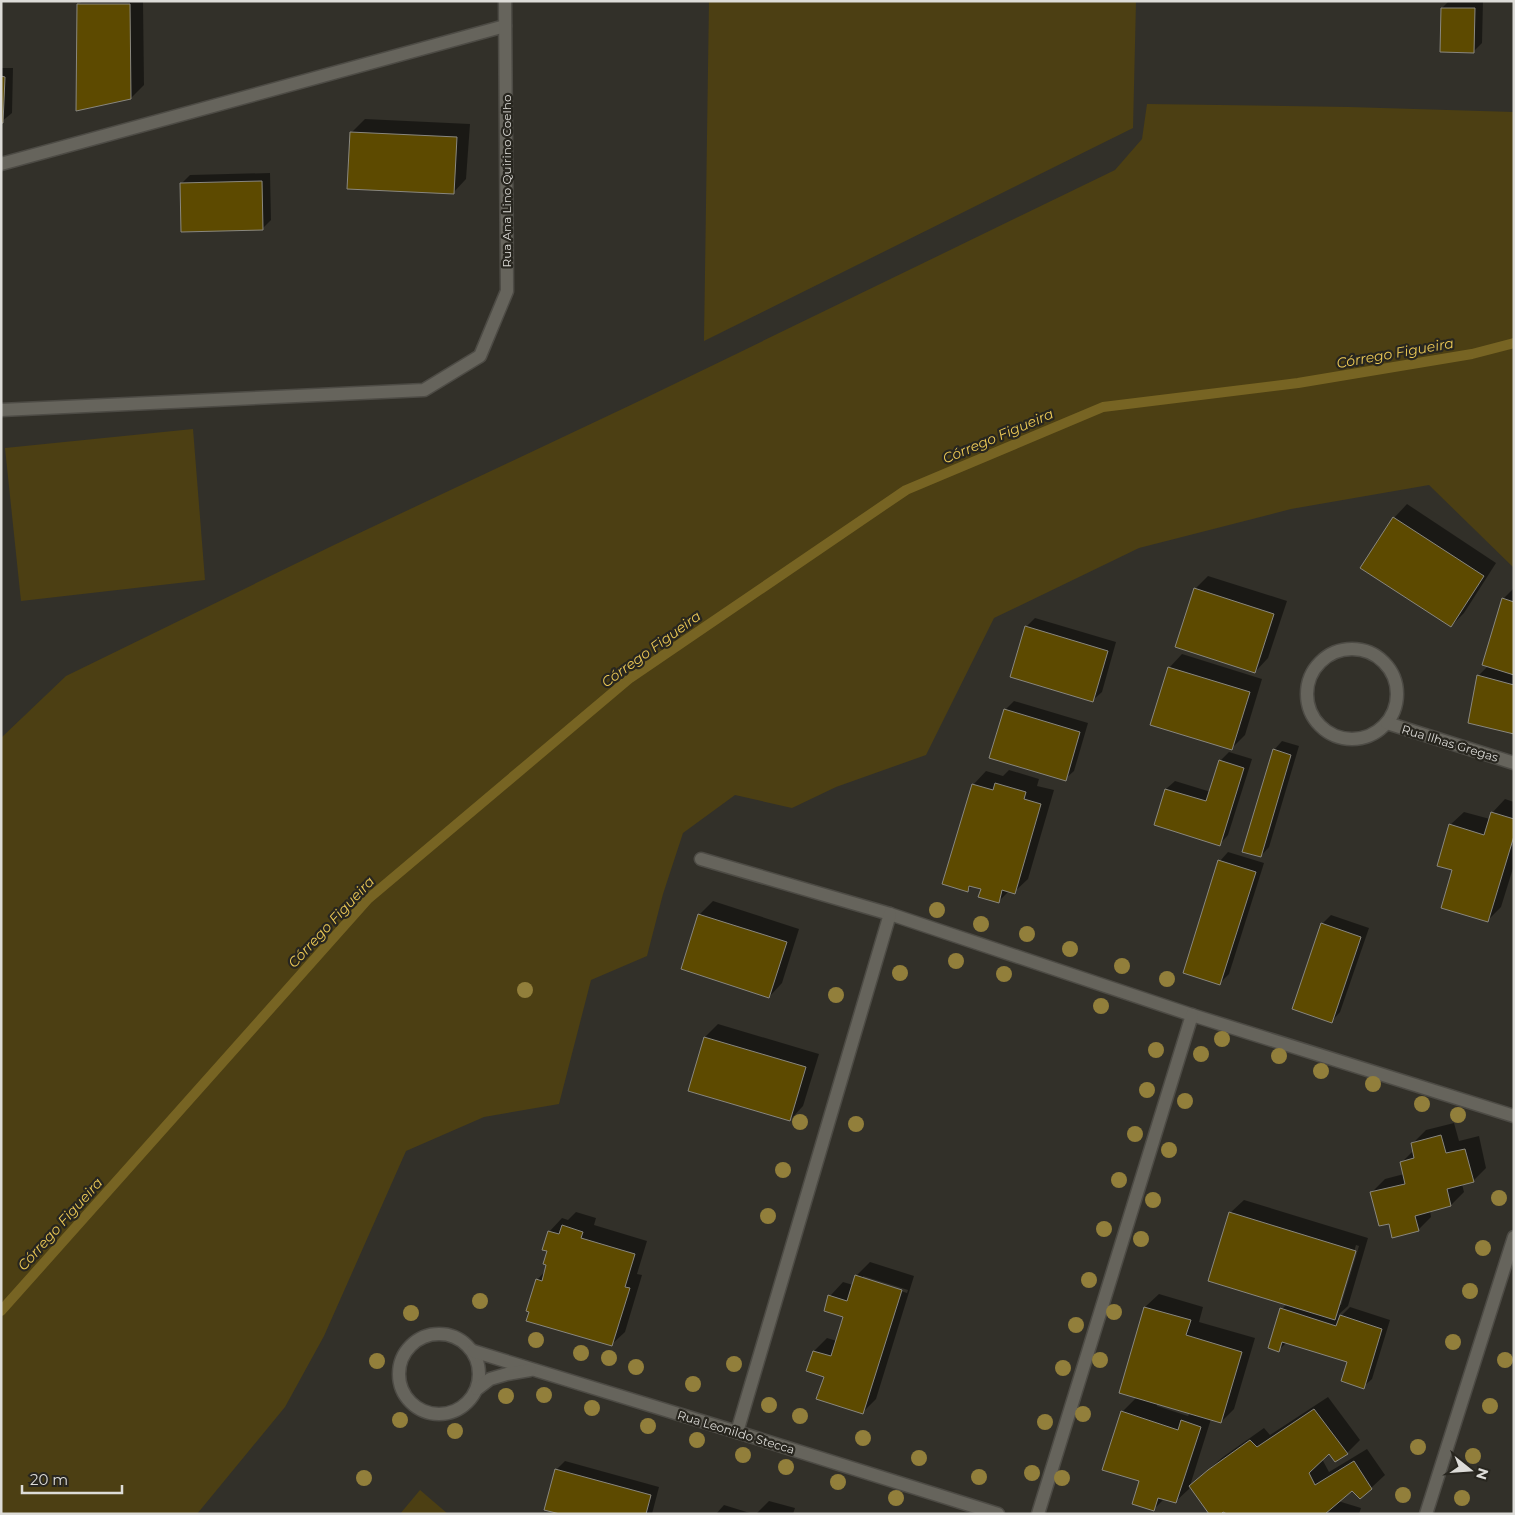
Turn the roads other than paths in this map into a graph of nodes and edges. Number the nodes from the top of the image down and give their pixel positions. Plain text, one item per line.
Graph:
1 (505, 1) edge
2 (505, 26) junction
3 (1, 164) edge
4 (1, 410) edge
5 (1387, 723) junction
6 (1514, 763) edge
7 (700, 859) dead end
8 (890, 914) junction
9 (1192, 1015) junction
10 (1514, 1116) edge
11 (1514, 1237) edge
12 (473, 1351) junction
13 (533, 1370) junction
14 (476, 1389) junction
15 (737, 1432) junction
16 (998, 1514) edge
17 (1038, 1514) edge
18 (1426, 1514) edge

1 - 2 street, Rua Ana Lino Quirino Coelho
2 - 3 street
2 - 4 street, Rua Ana Lino Quirino Coelho
5 - 5 street, Rua Ilhas Gregas
5 - 6 street, Rua Ilhas Gregas
7 - 8 street
8 - 9 street
8 - 15 street
9 - 10 street
9 - 17 street
11 - 18 street
12 - 13 street, Rua Leonildo Stecca
12 - 14 street
12 - 14 street
13 - 14 street
13 - 15 street, Rua Leonildo Stecca
15 - 16 street, Rua Leonildo Stecca

